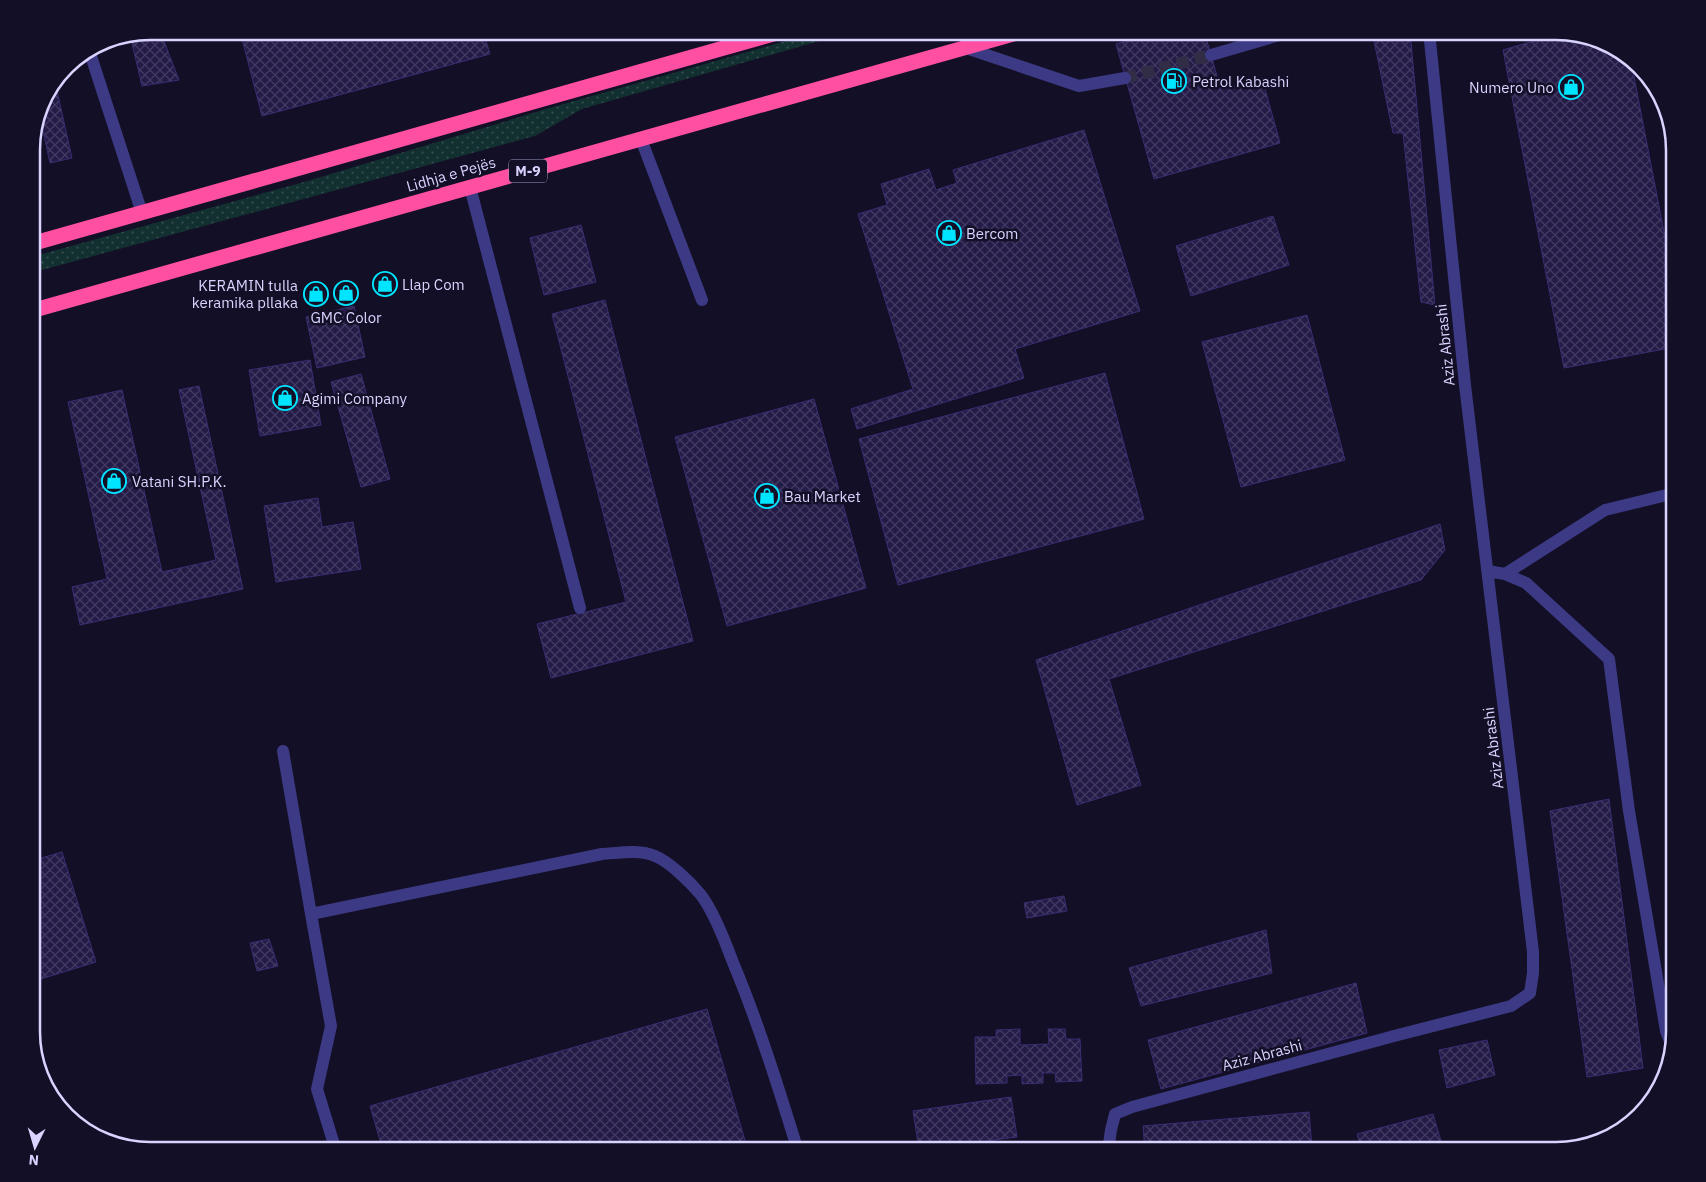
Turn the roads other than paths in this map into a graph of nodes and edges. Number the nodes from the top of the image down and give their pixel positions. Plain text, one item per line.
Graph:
1 (752, 40) edge
2 (993, 40) edge
3 (1262, 40) edge
4 (1430, 40) edge
5 (966, 48) junction
6 (1211, 55) tunnel mouth
7 (91, 57) edge
8 (1125, 78) tunnel mouth
9 (641, 139) junction
10 (470, 187) junction
11 (142, 213) junction
12 (40, 242) edge
13 (702, 300) dead end
14 (40, 309) edge
15 (1666, 495) edge
16 (1488, 571) junction
17 (1504, 574) junction
18 (580, 608) dead end
19 (283, 751) dead end
20 (311, 914) junction
21 (1666, 1031) edge
22 (333, 1142) edge
23 (795, 1142) edge
24 (1109, 1142) edge

1 - 11 highway
2 - 5 highway, Lidhja e Pejës / M-9
3 - 6 street
4 - 16 street, Aziz Abrashi
5 - 8 street
5 - 9 highway, Lidhja e Pejës / M-9
7 - 11 street
9 - 10 highway, Lidhja e Pejës / M-9
9 - 13 street
10 - 14 highway, Lidhja e Pejës / M-9
10 - 18 street
11 - 12 highway
15 - 17 street
16 - 17 street
16 - 24 street, Aziz Abrashi
17 - 21 street
19 - 20 street
20 - 22 street
20 - 23 street

